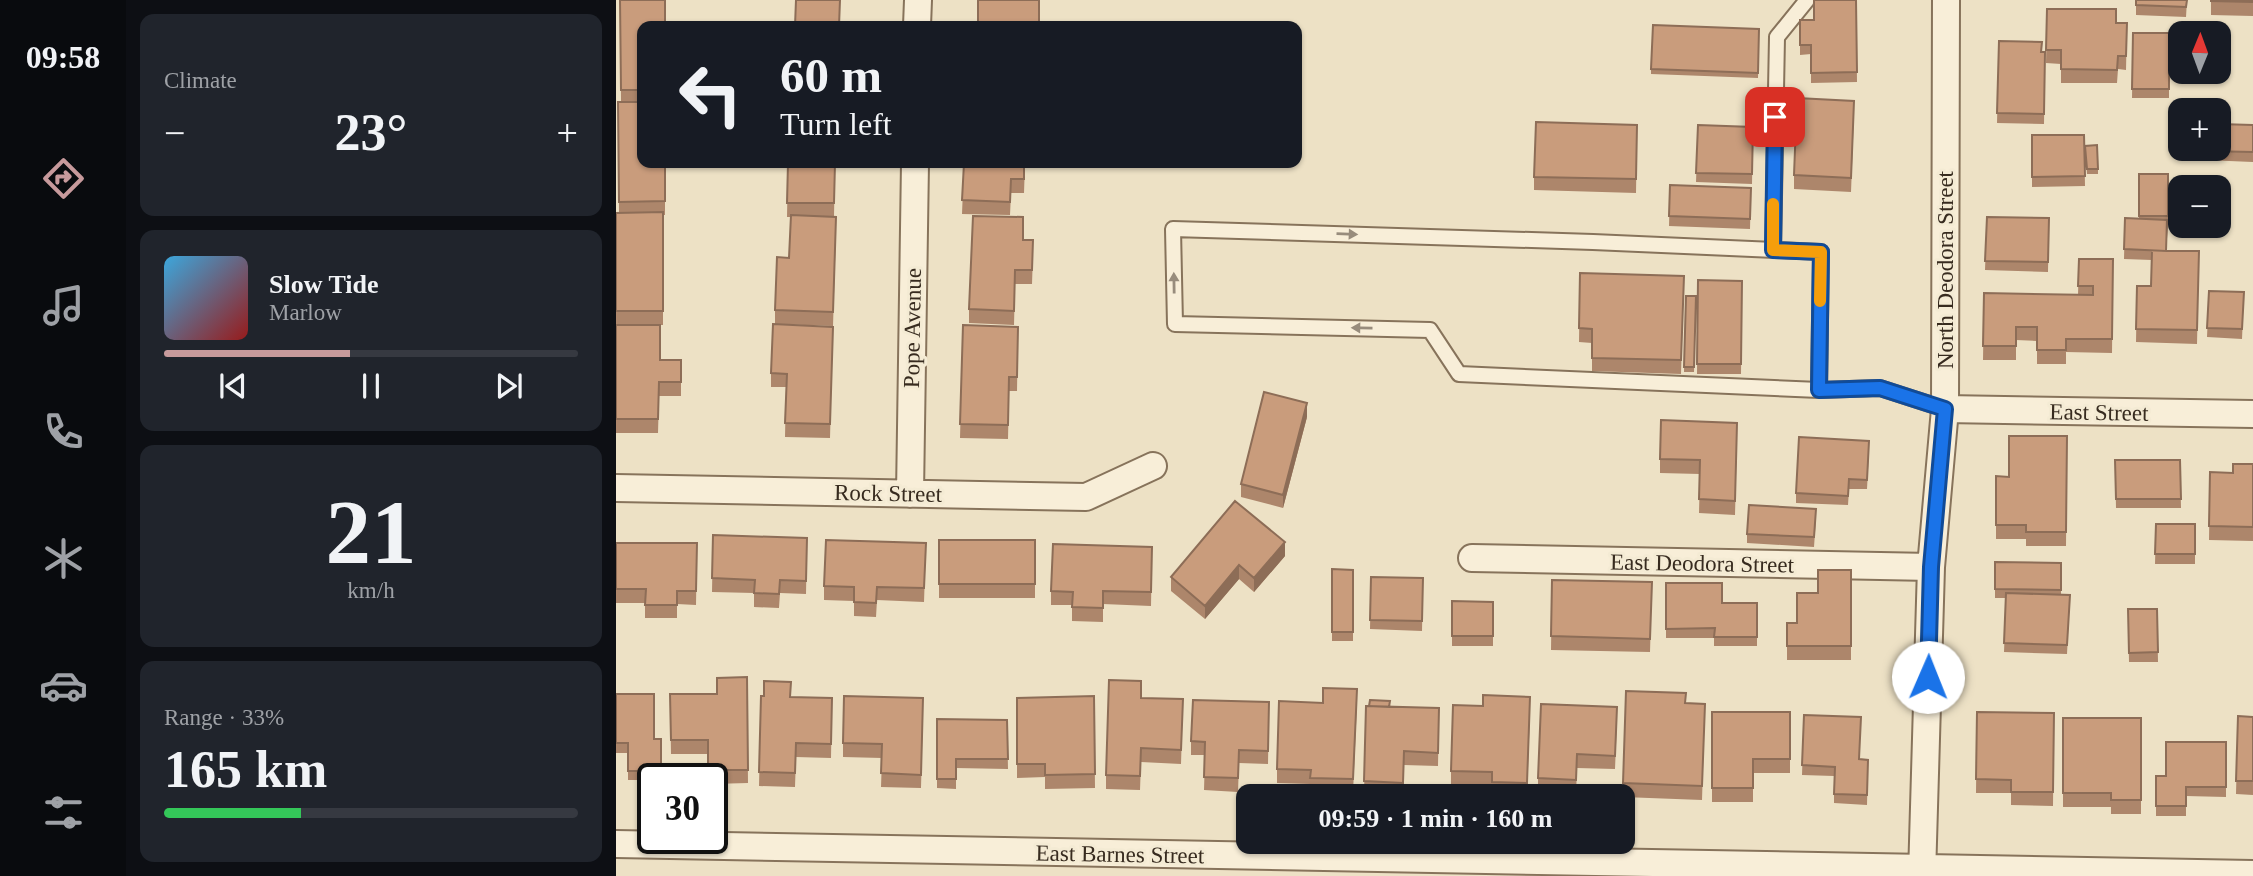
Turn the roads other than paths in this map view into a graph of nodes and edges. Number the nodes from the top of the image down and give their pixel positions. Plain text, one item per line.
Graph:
1 (918, 0) edge
2 (1807, 0) edge
3 (1946, 0) edge
4 (918, 21) edge
5 (915, 168) edge
6 (1773, 250) junction
7 (1819, 390) junction
8 (1945, 409) junction
9 (2253, 414) edge
10 (1153, 466) dead end
11 (616, 488) edge
12 (909, 494) junction
13 (1472, 558) dead end
14 (1931, 567) junction
15 (616, 845) edge
16 (1557, 869) edge
17 (1922, 872) edge
18 (2253, 874) edge

1 - 4 street
2 - 6 lane
3 - 8 street, North Deodora Street
5 - 12 street, Pope Avenue
6 - 7 lane
7 -> 6 lane
7 - 8 lane
8 - 9 street, East Street
8 - 14 street, North Deodora Street
10 - 12 street, Rock Street
11 - 12 street, Rock Street
13 - 14 street, East Deodora Street
14 - 17 street, North Deodora Street
15 - 16 street, East Barnes Street
16 - 17 street, East Barnes Street
17 - 18 street, East Barnes Street

